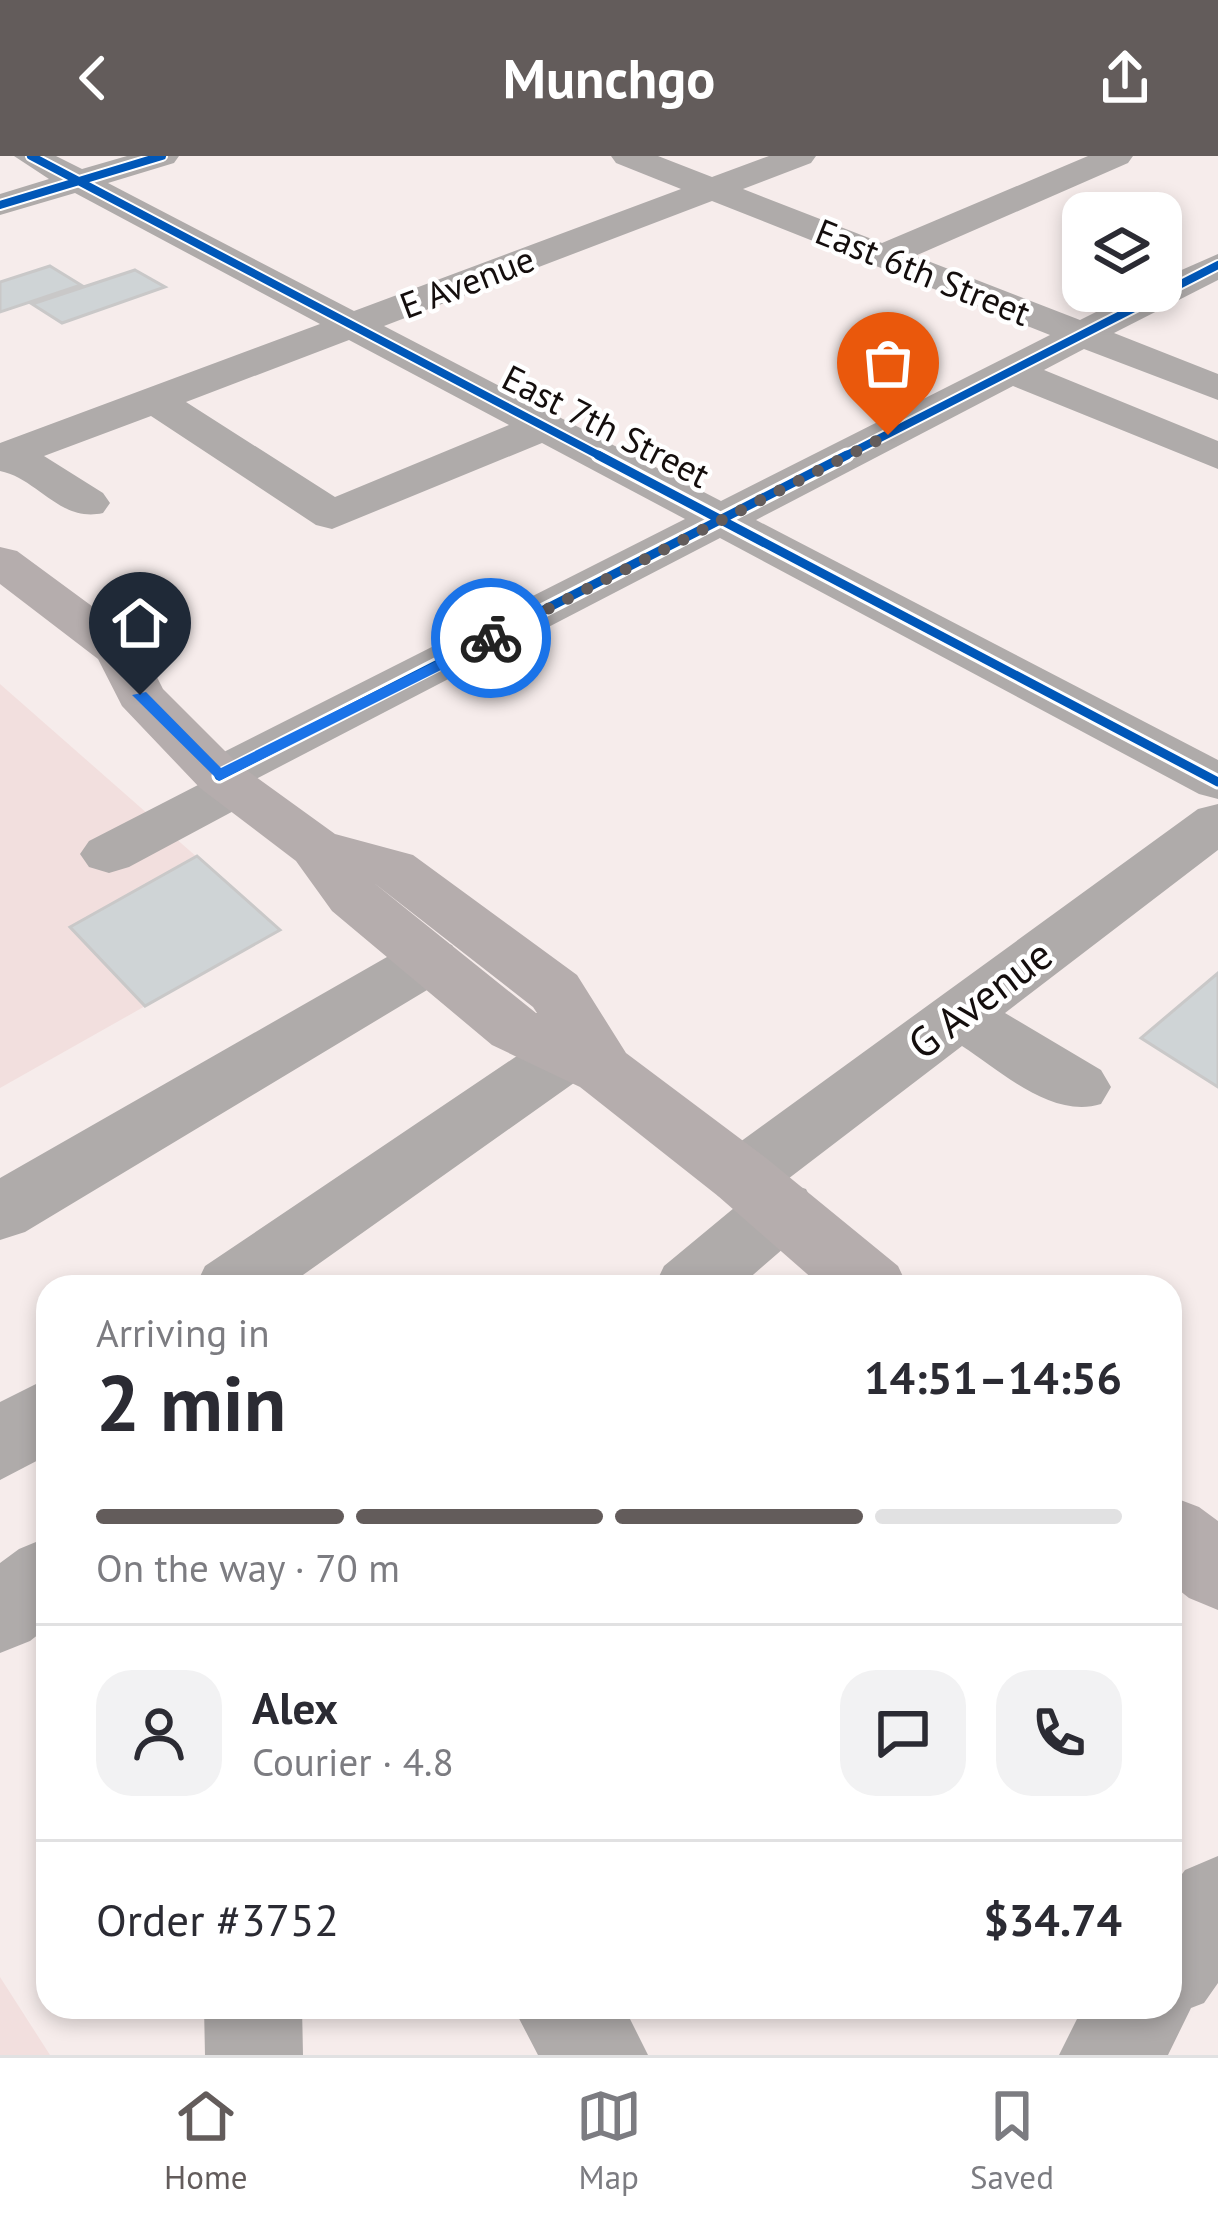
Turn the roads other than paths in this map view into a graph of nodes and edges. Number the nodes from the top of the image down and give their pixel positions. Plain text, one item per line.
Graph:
1 (31, 156) edge
2 (162, 156) edge
3 (628, 156) edge
4 (799, 156) edge
5 (1115, 156) edge
6 (77, 182) junction
7 (713, 190) junction
8 (0, 206) edge
9 (886, 255) junction
10 (1218, 265) edge
11 (348, 327) junction
12 (1080, 335) junction
13 (1011, 370) junction
14 (1218, 388) edge
15 (155, 400) junction
16 (542, 427) junction
17 (5, 456) edge
18 (1218, 456) edge
19 (87, 502) dead end
20 (724, 521) junction
21 (0, 561) edge
22 (0, 606) edge
23 (140, 695) junction
24 (227, 782) junction
25 (1218, 782) edge
26 (1218, 822) edge
27 (316, 848) junction
28 (109, 854) dead end
29 (430, 960) junction
30 (959, 1015) junction
31 (584, 1063) junction
32 (1078, 1087) dead end
33 (761, 1193) junction
34 (0, 1212) edge
35 (249, 1275) edge
36 (699, 1275) edge
37 (858, 1275) edge
38 (36, 1420) edge
39 (0, 1445) edge
40 (36, 1585) edge
41 (0, 1613) edge
42 (1218, 1903) edge
43 (1182, 1953) edge
44 (253, 2019) edge
45 (571, 2019) edge
46 (1134, 2019) edge
47 (254, 2055) edge
48 (599, 2055) edge
49 (1108, 2055) edge

1 - 6 street, East 7th Street
2 - 6 street
3 - 7 street, East 6th Street
4 - 7 street, E Avenue
5 - 9 street
6 - 8 street
6 - 11 street, East 7th Street
7 - 9 street, East 6th Street
7 - 11 street, E Avenue
9 - 12 street, East 6th Street
10 - 12 street
11 - 15 street, E Avenue
11 - 16 street, East 7th Street
12 - 13 street
12 - 14 street, East 6th Street
13 - 18 street
13 - 20 street
15 - 16 street
15 - 17 street, E Avenue
16 - 20 street, East 7th Street
17 - 19 street
20 - 24 street
20 - 25 street, East 7th Street
21 - 23 main road
22 - 23 main road
23 - 24 main road
24 - 27 main road
24 - 28 street
26 - 30 street, G Avenue
27 - 29 main road
27 - 31 main road
29 - 31 main road
29 - 34 street
30 - 32 street
30 - 33 street, G Avenue
31 - 33 main road
31 - 35 street
33 - 36 street, G Avenue
33 - 37 main road
38 - 39 street
40 - 41 street
42 - 43 street
44 - 47 street
45 - 48 street
46 - 49 street

